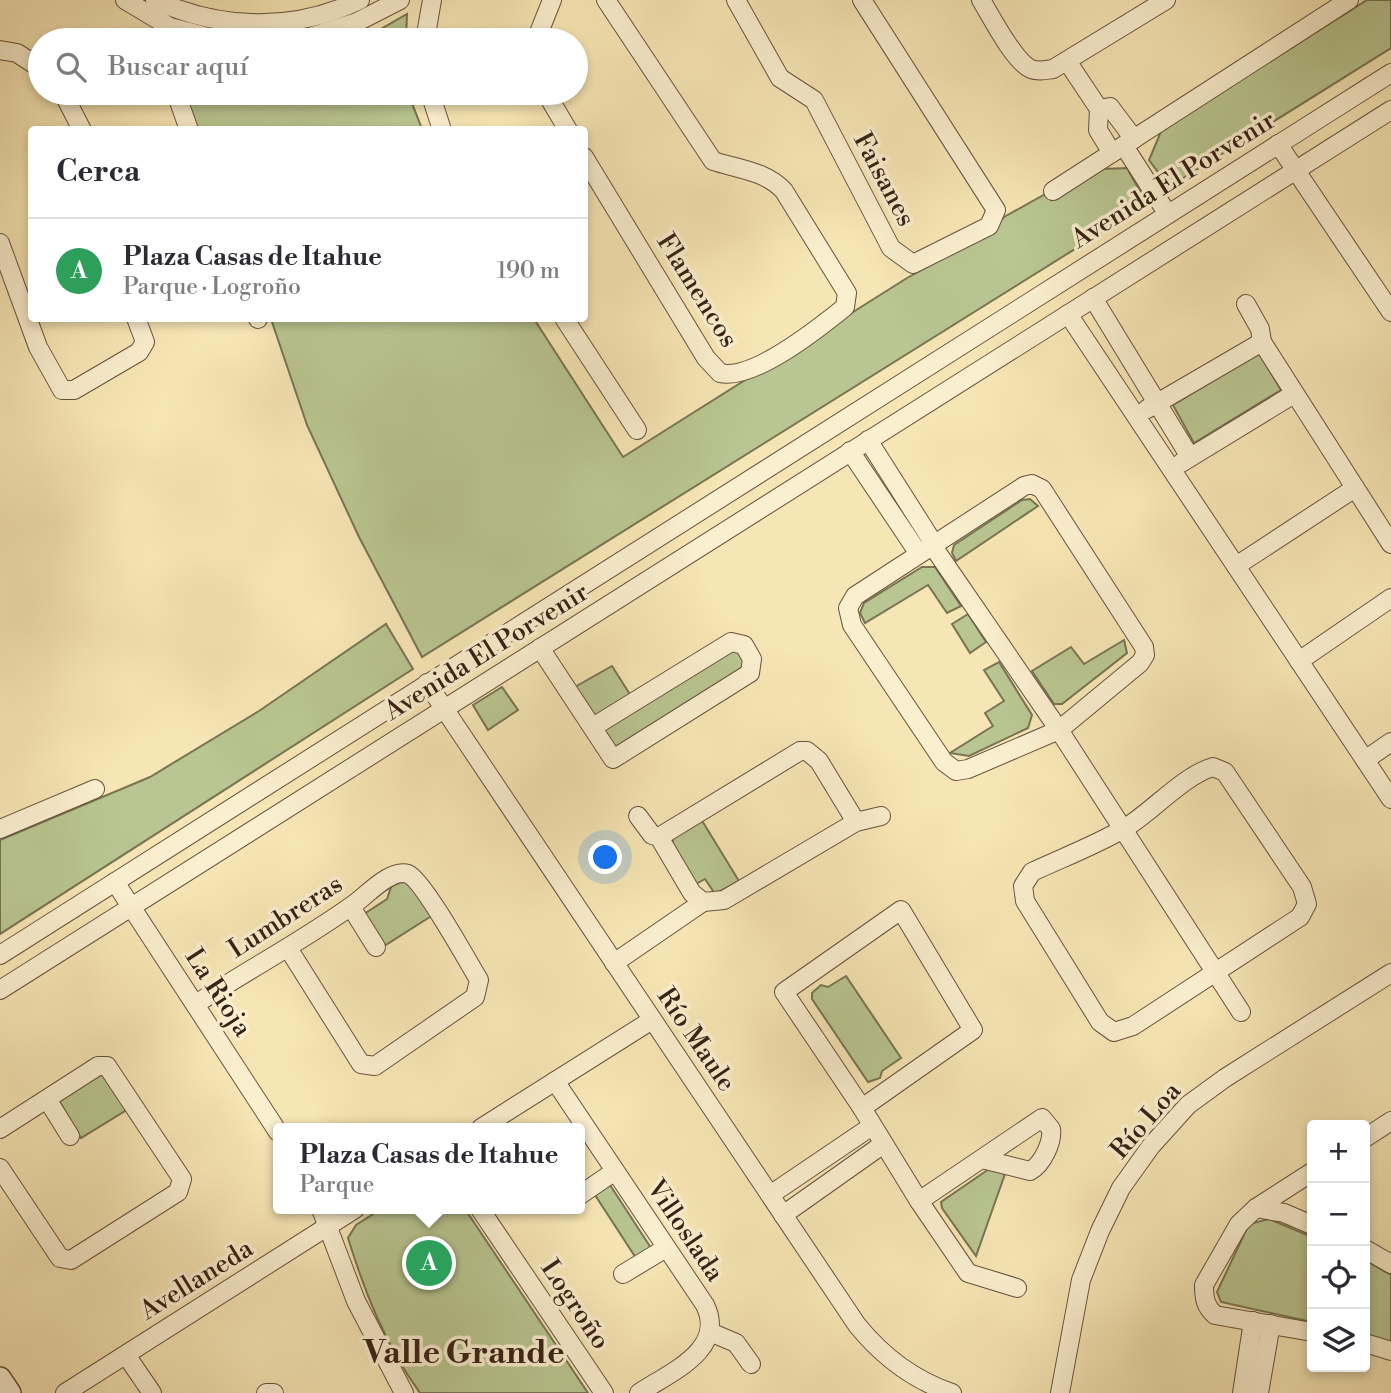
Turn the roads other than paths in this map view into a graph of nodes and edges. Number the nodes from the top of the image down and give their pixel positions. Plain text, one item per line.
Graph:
1 (125, 0) edge
2 (155, 0) edge
3 (360, 0) edge
4 (400, 0) edge
5 (552, 0) edge
6 (606, 0) edge
7 (736, 0) edge
8 (862, 0) edge
9 (1166, 0) edge
10 (1349, 0) edge
11 (983, 1) edge
12 (431, 2) edge
13 (174, 8) junction
14 (161, 28) edge
15 (170, 28) edge
16 (342, 28) edge
17 (427, 28) edge
18 (541, 28) edge
19 (0, 50) edge
20 (28, 60) edge
21 (1067, 61) junction
22 (1391, 73) edge
23 (69, 105) edge
24 (180, 105) edge
25 (434, 105) edge
26 (553, 105) edge
27 (1099, 109) junction
28 (1391, 110) edge
29 (80, 126) edge
30 (188, 126) edge
31 (442, 126) edge
32 (566, 126) edge
33 (1278, 144) junction
34 (1123, 146) junction
35 (588, 164) edge
36 (1297, 170) junction
37 (1053, 191) dead end
38 (1167, 213) junction
39 (0, 243) edge
40 (1093, 298) junction
41 (1246, 304) dead end
42 (1391, 312) edge
43 (1068, 314) junction
44 (28, 319) edge
45 (29, 322) edge
46 (138, 322) edge
47 (567, 322) edge
48 (984, 330) junction
49 (1262, 342) junction
50 (1001, 356) junction
51 (1294, 394) junction
52 (1157, 403) junction
53 (1136, 416) junction
54 (637, 430) dead end
55 (868, 440) junction
56 (850, 451) junction
57 (1190, 457) junction
58 (1171, 469) junction
59 (1355, 488) junction
60 (1391, 544) edge
61 (928, 548) junction
62 (1236, 566) junction
63 (1391, 598) edge
64 (540, 648) junction
65 (1299, 661) junction
66 (427, 683) junction
67 (445, 709) junction
68 (593, 727) junction
69 (1059, 730) junction
70 (1391, 742) edge
71 (1365, 760) junction
72 (95, 789) dead end
73 (1391, 799) edge
74 (638, 816) dead end
75 (881, 816) dead end
76 (856, 822) junction
77 (2, 823) edge
78 (1123, 829) junction
79 (659, 837) junction
80 (115, 881) junction
81 (702, 902) junction
82 (351, 906) junction
83 (131, 907) junction
84 (376, 947) dead end
85 (288, 948) junction
86 (0, 955) edge
87 (614, 963) junction
88 (1217, 973) junction
89 (1391, 973) edge
90 (0, 990) edge
91 (196, 1004) junction
92 (1241, 1012) dead end
93 (652, 1020) junction
94 (555, 1082) junction
95 (47, 1099) junction
96 (862, 1108) junction
97 (1391, 1121) edge
98 (489, 1123) edge
99 (583, 1123) edge
100 (273, 1124) edge
101 (585, 1126) edge
102 (872, 1126) junction
103 (0, 1129) edge
104 (1370, 1135) edge
105 (70, 1136) dead end
106 (883, 1145) junction
107 (982, 1159) dead end
108 (0, 1168) edge
109 (615, 1171) junction
110 (1307, 1175) edge
111 (585, 1191) edge
112 (769, 1195) junction
113 (919, 1201) junction
114 (1255, 1208) junction
115 (323, 1214) edge
116 (347, 1214) edge
117 (483, 1214) edge
118 (783, 1214) junction
119 (1307, 1223) edge
120 (328, 1226) junction
121 (666, 1248) junction
122 (623, 1274) dead end
123 (1017, 1288) dead end
124 (1262, 1322) junction
125 (1307, 1331) edge
126 (710, 1332) junction
127 (1370, 1345) edge
128 (1391, 1351) edge
129 (125, 1355) junction
130 (751, 1364) dead end
131 (0, 1378) edge
132 (10, 1393) edge
133 (65, 1393) edge
134 (152, 1393) edge
135 (266, 1393) edge
136 (274, 1393) edge
137 (404, 1393) edge
138 (604, 1393) edge
139 (639, 1393) edge
140 (952, 1393) edge
141 (1060, 1393) edge
142 (1242, 1393) edge
143 (1259, 1393) edge

1 - 14 street
2 - 13 street
3 - 13 street
4 - 16 street
5 - 18 street
6 - 35 street, Flamencos
7 - 8 street, Faisanes
9 - 21 street
10 - 34 street
11 - 21 street
12 - 17 street
13 - 15 street
19 - 20 street
21 - 27 street
22 - 33 street, Avenida El Porvenir
23 - 29 street
24 - 30 street
25 - 31 street
26 - 32 street
27 - 34 street
27 - 34 street
28 - 36 street, Avenida El Porvenir
33 - 36 street
33 - 38 street, Avenida El Porvenir
34 - 37 street
34 - 38 street
36 - 40 street, Avenida El Porvenir
36 - 42 street
38 - 48 street, Avenida El Porvenir
39 - 44 street
40 - 43 street, Avenida El Porvenir
40 - 52 street
41 - 49 street
43 - 50 street, Avenida El Porvenir
43 - 53 street
45 - 46 street
47 - 54 street
48 - 50 street
48 - 66 street, Avenida El Porvenir
49 - 51 street
49 - 52 street
50 - 55 street, Avenida El Porvenir
51 - 57 street
51 - 59 street
52 - 53 street
52 - 57 street
53 - 58 street
55 - 56 street, Avenida El Porvenir
55 - 61 street
56 - 61 street
56 - 64 street, Avenida El Porvenir
57 - 58 street
58 - 62 street
59 - 60 street
59 - 62 street
61 - 69 street
61 - 69 street
61 - 69 street
62 - 65 street
63 - 65 street
64 - 67 street, Avenida El Porvenir
64 - 68 street
65 - 71 street
66 - 67 street, Río Maule
66 - 80 street, Avenida El Porvenir
67 - 83 street, Avenida El Porvenir
67 - 87 street, Río Maule
68 - 68 street
69 - 78 street
70 - 71 street
71 - 73 street
72 - 77 street
74 - 79 street
75 - 76 street
76 - 79 street
76 - 81 street
78 - 88 street
78 - 88 street
78 - 88 street
79 - 81 street
80 - 83 street, La Rioja
80 - 86 street, Avenida El Porvenir
81 - 87 street
82 - 84 street
82 - 85 street, Lumbreras
82 - 85 street, Lumbreras
83 - 90 street, Avenida El Porvenir
83 - 91 street, La Rioja
85 - 91 street, Lumbreras
87 - 93 street, Río Maule
88 - 92 street
89 - 141 street, Río Loa
91 - 100 street, La Rioja
93 - 94 street
93 - 112 street, Río Maule
94 - 98 street
94 - 99 street, Villoslada
95 - 103 street
95 - 105 street
95 - 108 street
96 - 96 street
96 - 102 street
97 - 104 street
101 - 109 street, Villoslada
102 - 106 street
102 - 112 street
106 - 113 street
106 - 118 street
107 - 113 street
109 - 111 street
109 - 121 street, Villoslada
110 - 114 street
112 - 118 street, Río Maule
113 - 123 street
114 - 119 street
114 - 124 street
115 - 120 street
116 - 120 street, Avellaneda
117 - 138 street, Logroño
118 - 140 street, Río Maule
120 - 129 street, Avellaneda
120 - 137 street
121 - 122 street
121 - 126 street, Villoslada
124 - 125 street
124 - 142 street
124 - 143 street
126 - 130 street
126 - 139 street
127 - 128 street
129 - 133 street, Avellaneda
129 - 134 street
131 - 132 street
135 - 136 street

